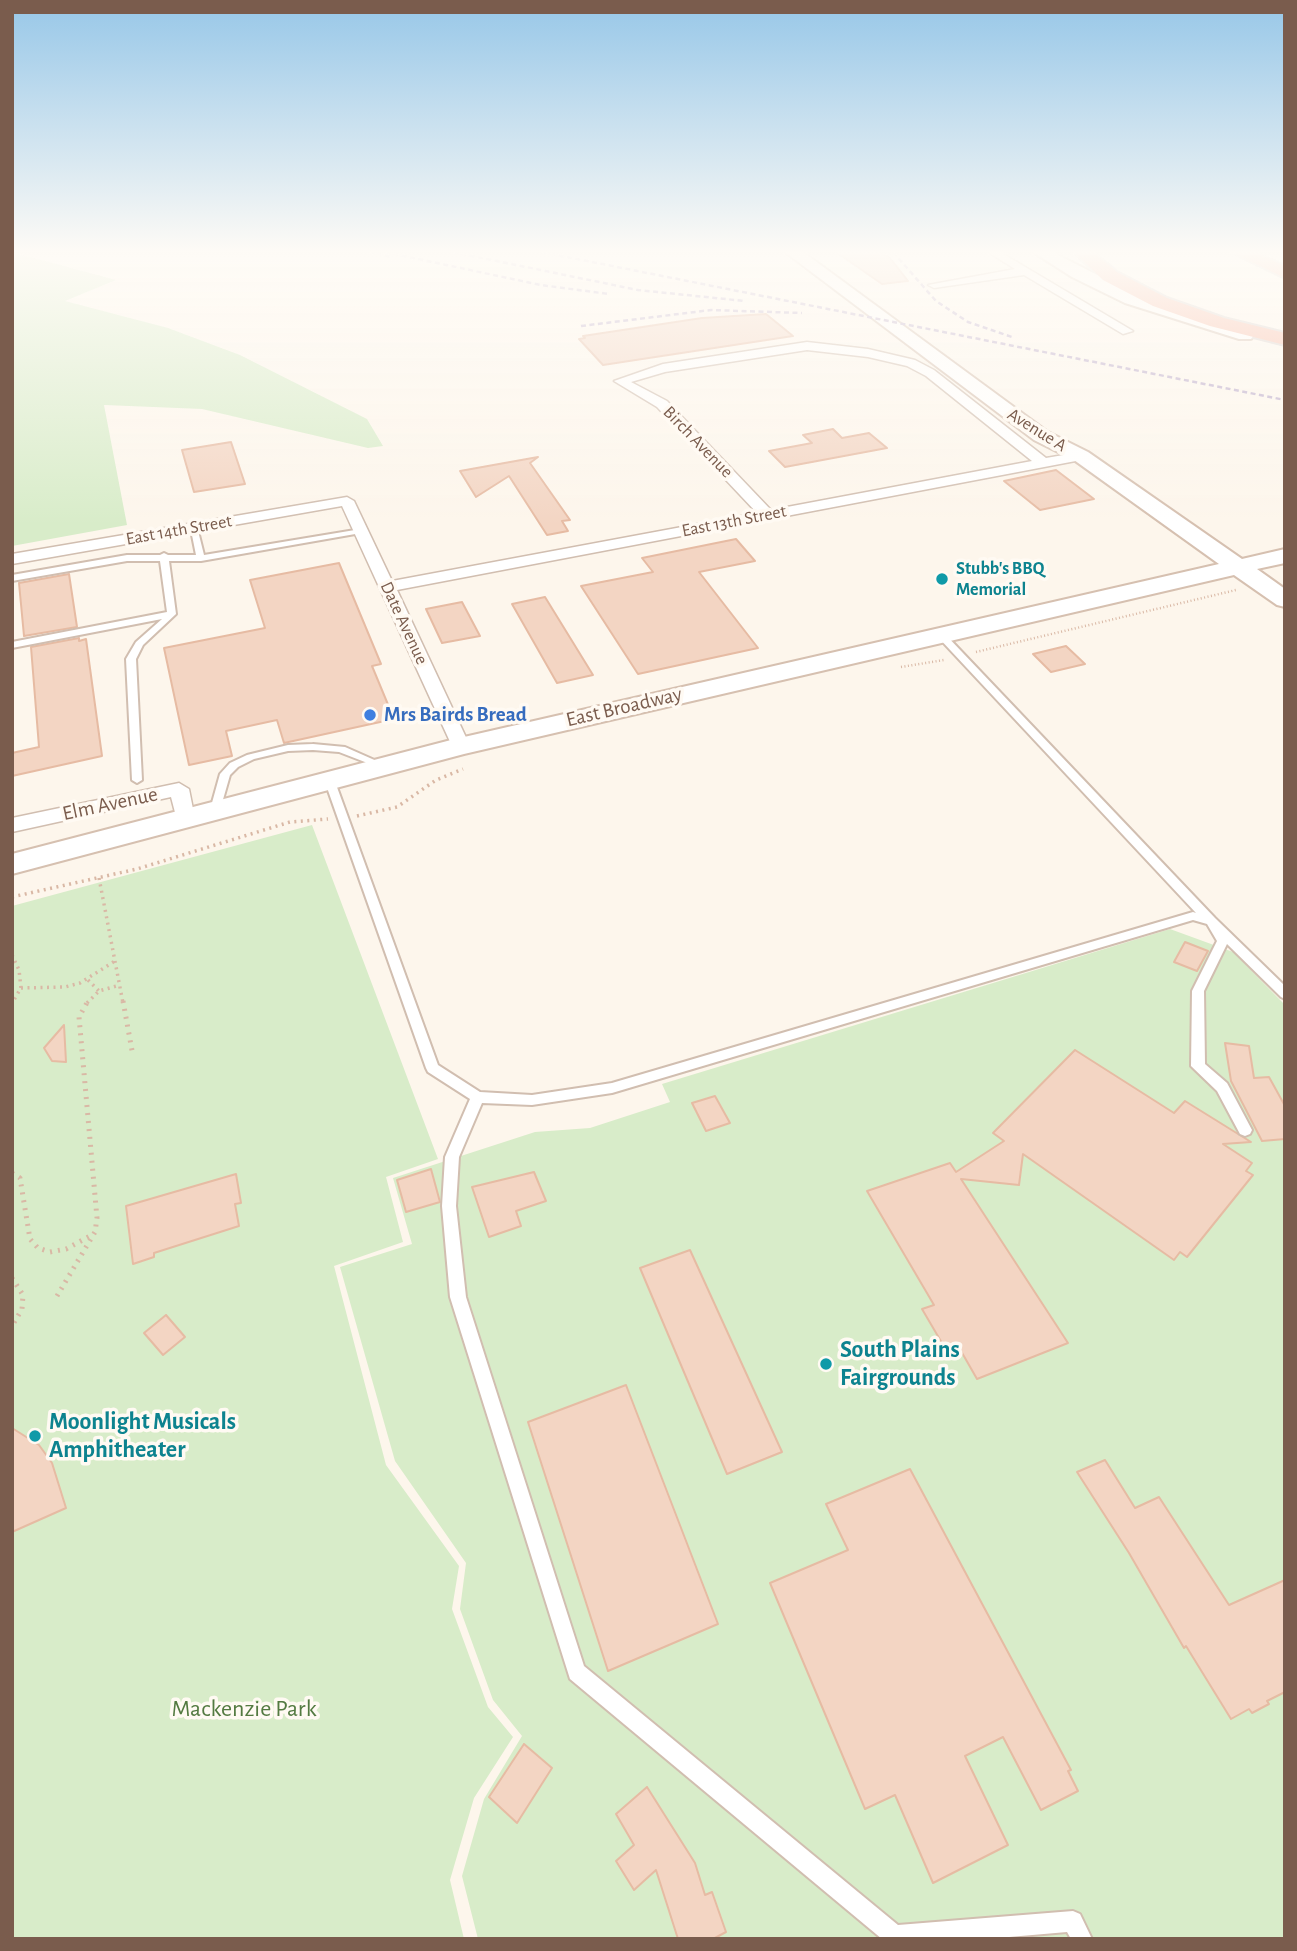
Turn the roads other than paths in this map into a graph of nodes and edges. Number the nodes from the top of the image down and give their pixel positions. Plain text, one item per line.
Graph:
1 (916, 343) edge
2 (937, 343) edge
3 (1081, 456) junction
4 (1043, 463) junction
5 (346, 500) joint
6 (768, 515) junction
7 (193, 527) junction
8 (361, 531) junction
9 (164, 556) junction
10 (1285, 556) edge
11 (201, 558) junction
12 (12, 559) edge
13 (12, 578) edge
14 (1240, 578) junction
15 (387, 587) junction
16 (1285, 600) edge
17 (172, 614) junction
18 (940, 634) junction
19 (12, 645) edge
20 (468, 756) junction
21 (383, 766) junction
22 (329, 779) junction
23 (137, 780) dead end
24 (215, 810) junction
25 (185, 819) junction
26 (12, 825) edge
27 (12, 863) edge
28 (1211, 920) junction
29 (1285, 994) edge
30 (478, 1097) junction
31 (1245, 1130) dead end
32 (1082, 1939) edge

1 - 3 main road, Avenue A
2 - 3 main road, Avenue A
3 - 4 street, East 13th Street
3 - 14 main road, Avenue A
4 - 6 street, East 13th Street
4 - 6 street, Birch Avenue
5 - 7 street, East 14th Street
5 - 8 street, Date Avenue
6 - 15 street, East 13th Street
7 - 11 lane
7 - 12 street, East 14th Street
8 - 11 lane
8 - 15 street, Date Avenue
9 - 11 lane
9 - 13 lane
9 - 17 lane
10 - 14 main road, East Broadway
14 - 16 main road, Avenue A
14 - 18 main road, East Broadway
15 - 20 street, Date Avenue
17 - 19 lane
17 - 23 lane
18 - 20 main road, East Broadway
18 - 28 lane
20 - 21 main road, East Broadway
21 - 22 main road, East Broadway
21 - 24 lane
22 - 24 main road, East Broadway
22 - 30 lane
24 - 25 main road, East Broadway
25 - 26 street, Elm Avenue
25 - 27 main road, East Broadway
28 - 29 lane
28 - 30 lane
28 - 31 lane
30 - 32 lane

